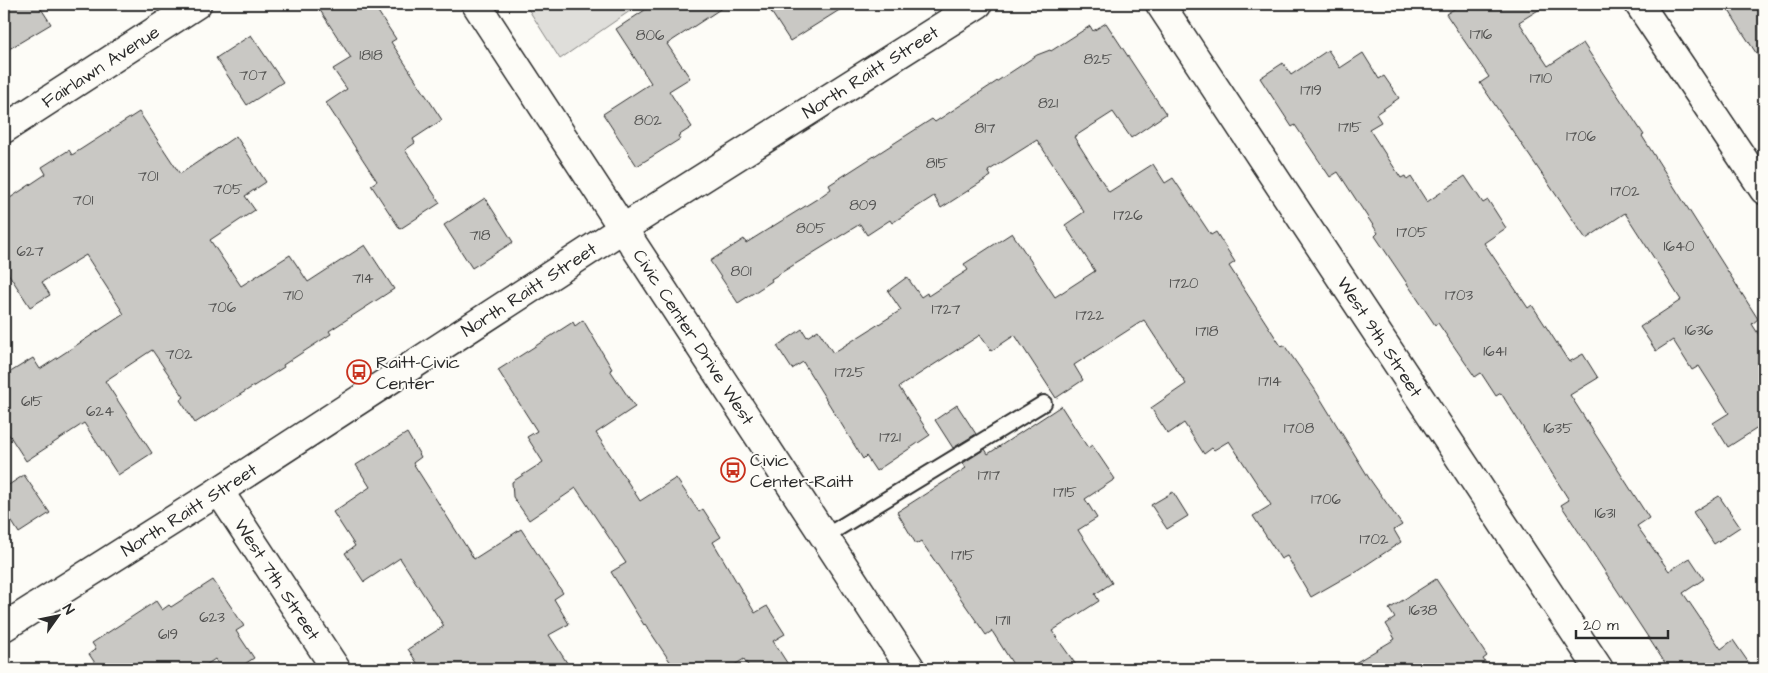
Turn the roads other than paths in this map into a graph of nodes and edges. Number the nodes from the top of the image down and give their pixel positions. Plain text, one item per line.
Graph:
1 (197, 4) edge
2 (476, 4) edge
3 (978, 4) edge
4 (1160, 4) edge
5 (1640, 4) edge
6 (4, 129) edge
7 (1764, 190) edge
8 (622, 229) junction
9 (1044, 403) dead end
10 (219, 491) junction
11 (824, 537) junction
12 (4, 627) edge
13 (336, 669) edge
14 (911, 669) edge
15 (1599, 669) edge

1 - 6 street, Fairlawn Avenue
2 - 8 street, Civic Center Drive West
3 - 8 street, North Raitt Street
4 - 15 street, West 9th Street
5 - 7 street
8 - 10 street, North Raitt Street
8 - 11 street, Civic Center Drive West
9 - 11 lane
10 - 12 street, North Raitt Street
10 - 13 street, West 7th Street
11 - 14 street, Civic Center Drive West

